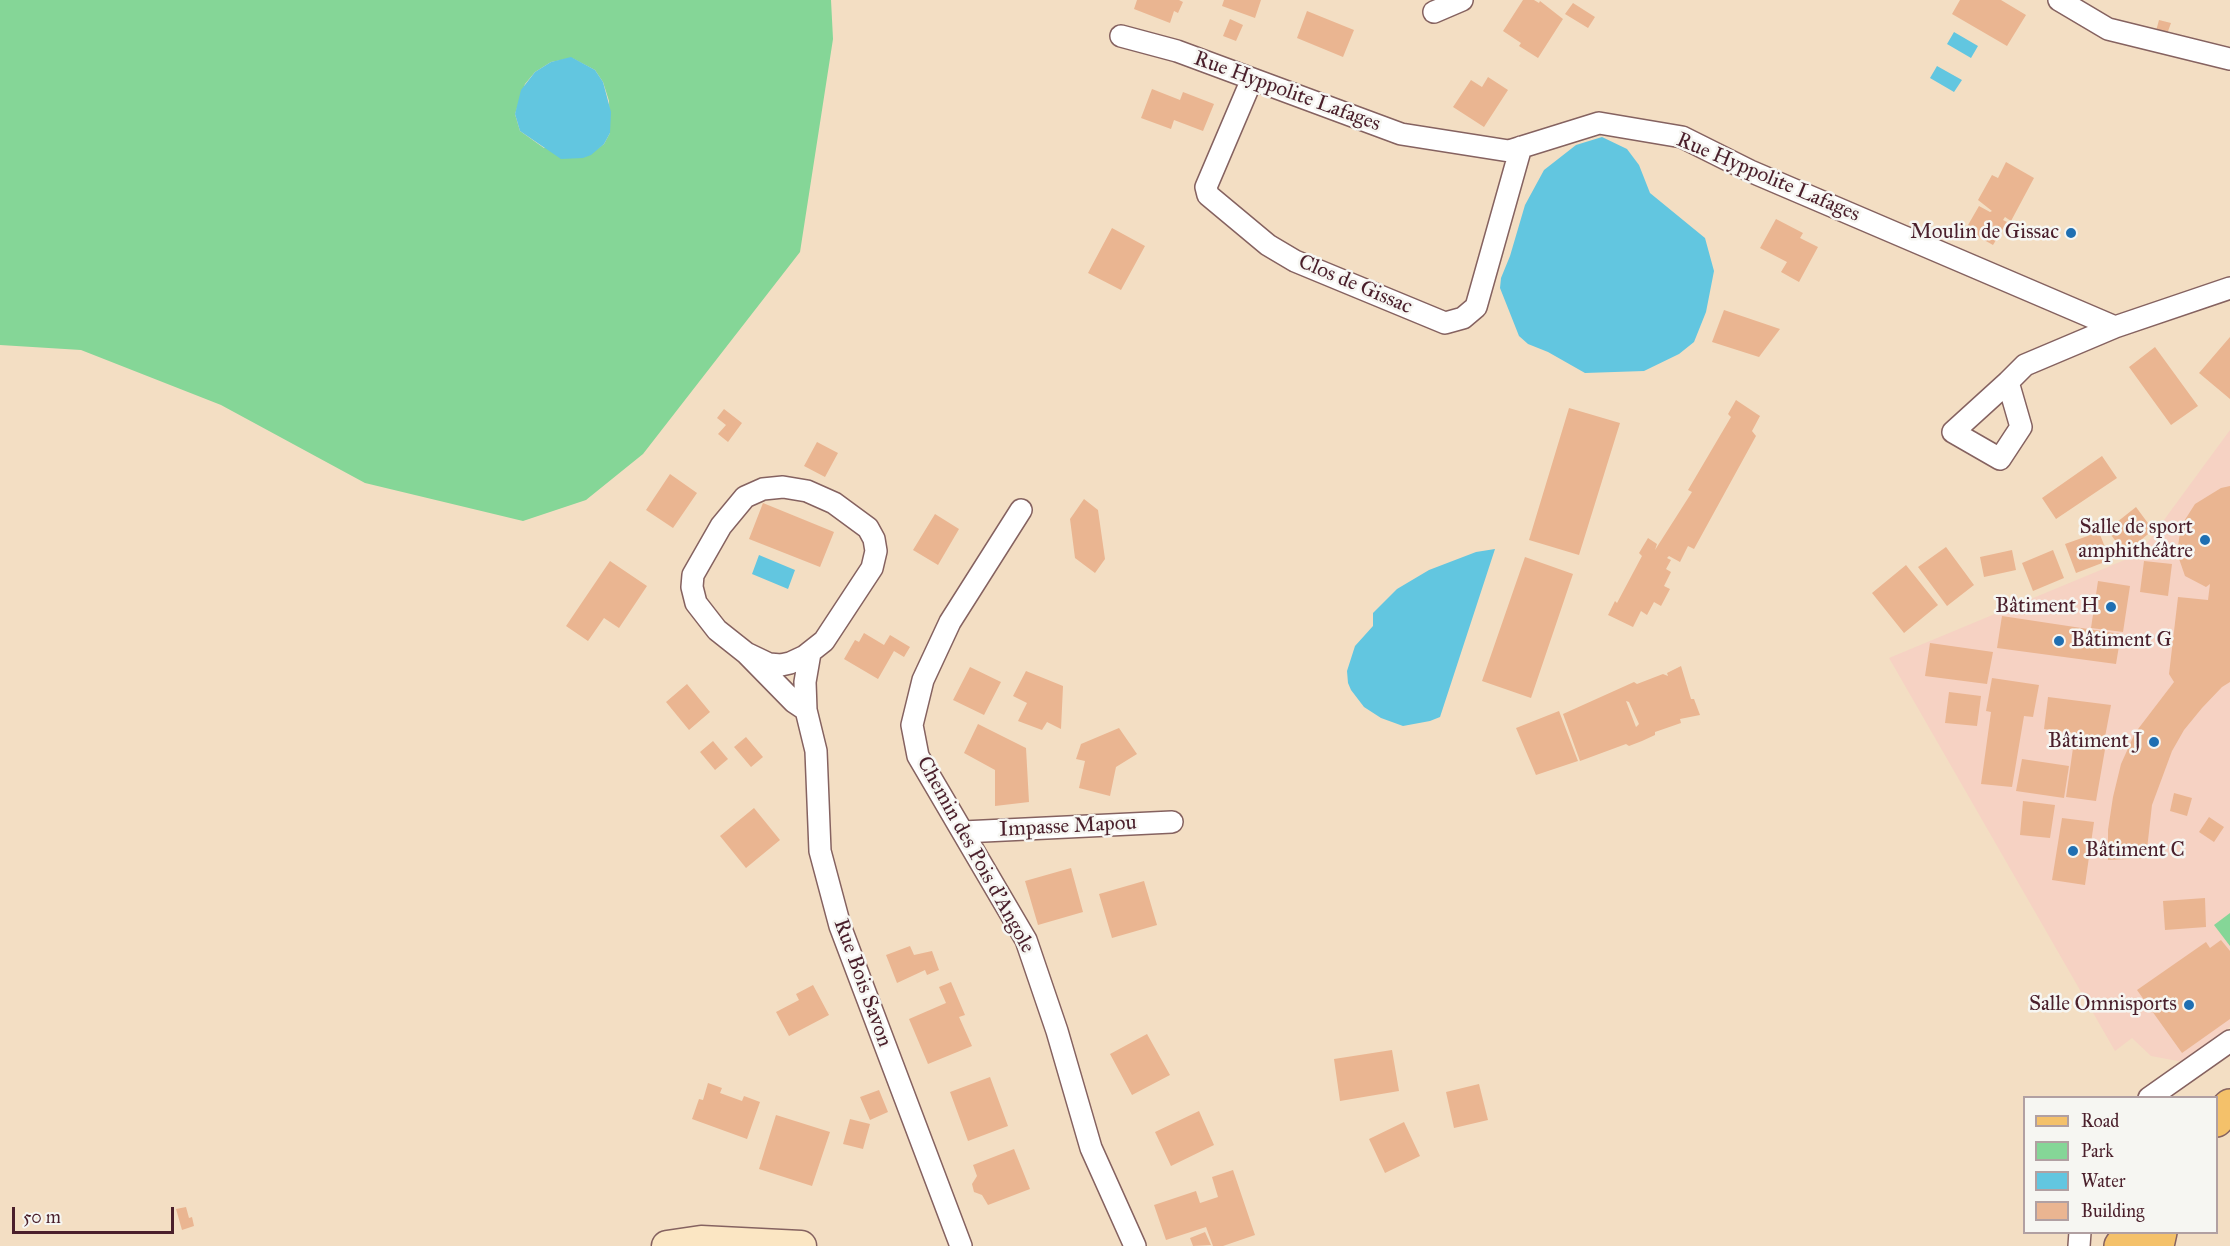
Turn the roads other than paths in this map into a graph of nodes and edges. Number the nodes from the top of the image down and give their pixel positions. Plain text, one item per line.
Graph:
1 (1461, 0) edge
2 (2059, 0) edge
3 (1434, 12) dead end
4 (1121, 36) dead end
5 (2230, 59) edge
6 (1251, 79) junction
7 (1521, 147) junction
8 (2230, 288) edge
9 (2115, 327) junction
10 (2008, 382) dead end
11 (1021, 510) dead end
12 (746, 653) junction
13 (810, 653) junction
14 (806, 710) junction
15 (1172, 822) dead end
16 (963, 832) junction
17 (2230, 1041) edge
18 (2152, 1096) edge
19 (2230, 1106) edge
20 (2218, 1119) edge
21 (2130, 1234) edge
22 (701, 1244) edge
23 (667, 1246) edge
24 (801, 1246) edge
25 (961, 1246) edge
26 (1135, 1246) edge
27 (2121, 1246) edge

1 - 3 street
2 - 5 street
4 - 6 street, Rue Hyppolite Lafages
6 - 7 street, Rue Hyppolite Lafages
6 - 7 street, Clos de Gissac
7 - 9 street, Rue Hyppolite Lafages
8 - 9 street
9 - 10 street
11 - 16 street, Chemin des Pois d'Angole
12 - 13 street
12 - 13 street
12 - 14 street
13 - 14 street, Rue Bois Savon
14 - 25 street, Rue Bois Savon
15 - 16 street, Impasse Mapou
16 - 26 street, Chemin des Pois d'Angole
17 - 18 street
19 - 20 main road
21 - 27 main road
22 - 23 street
22 - 24 street

